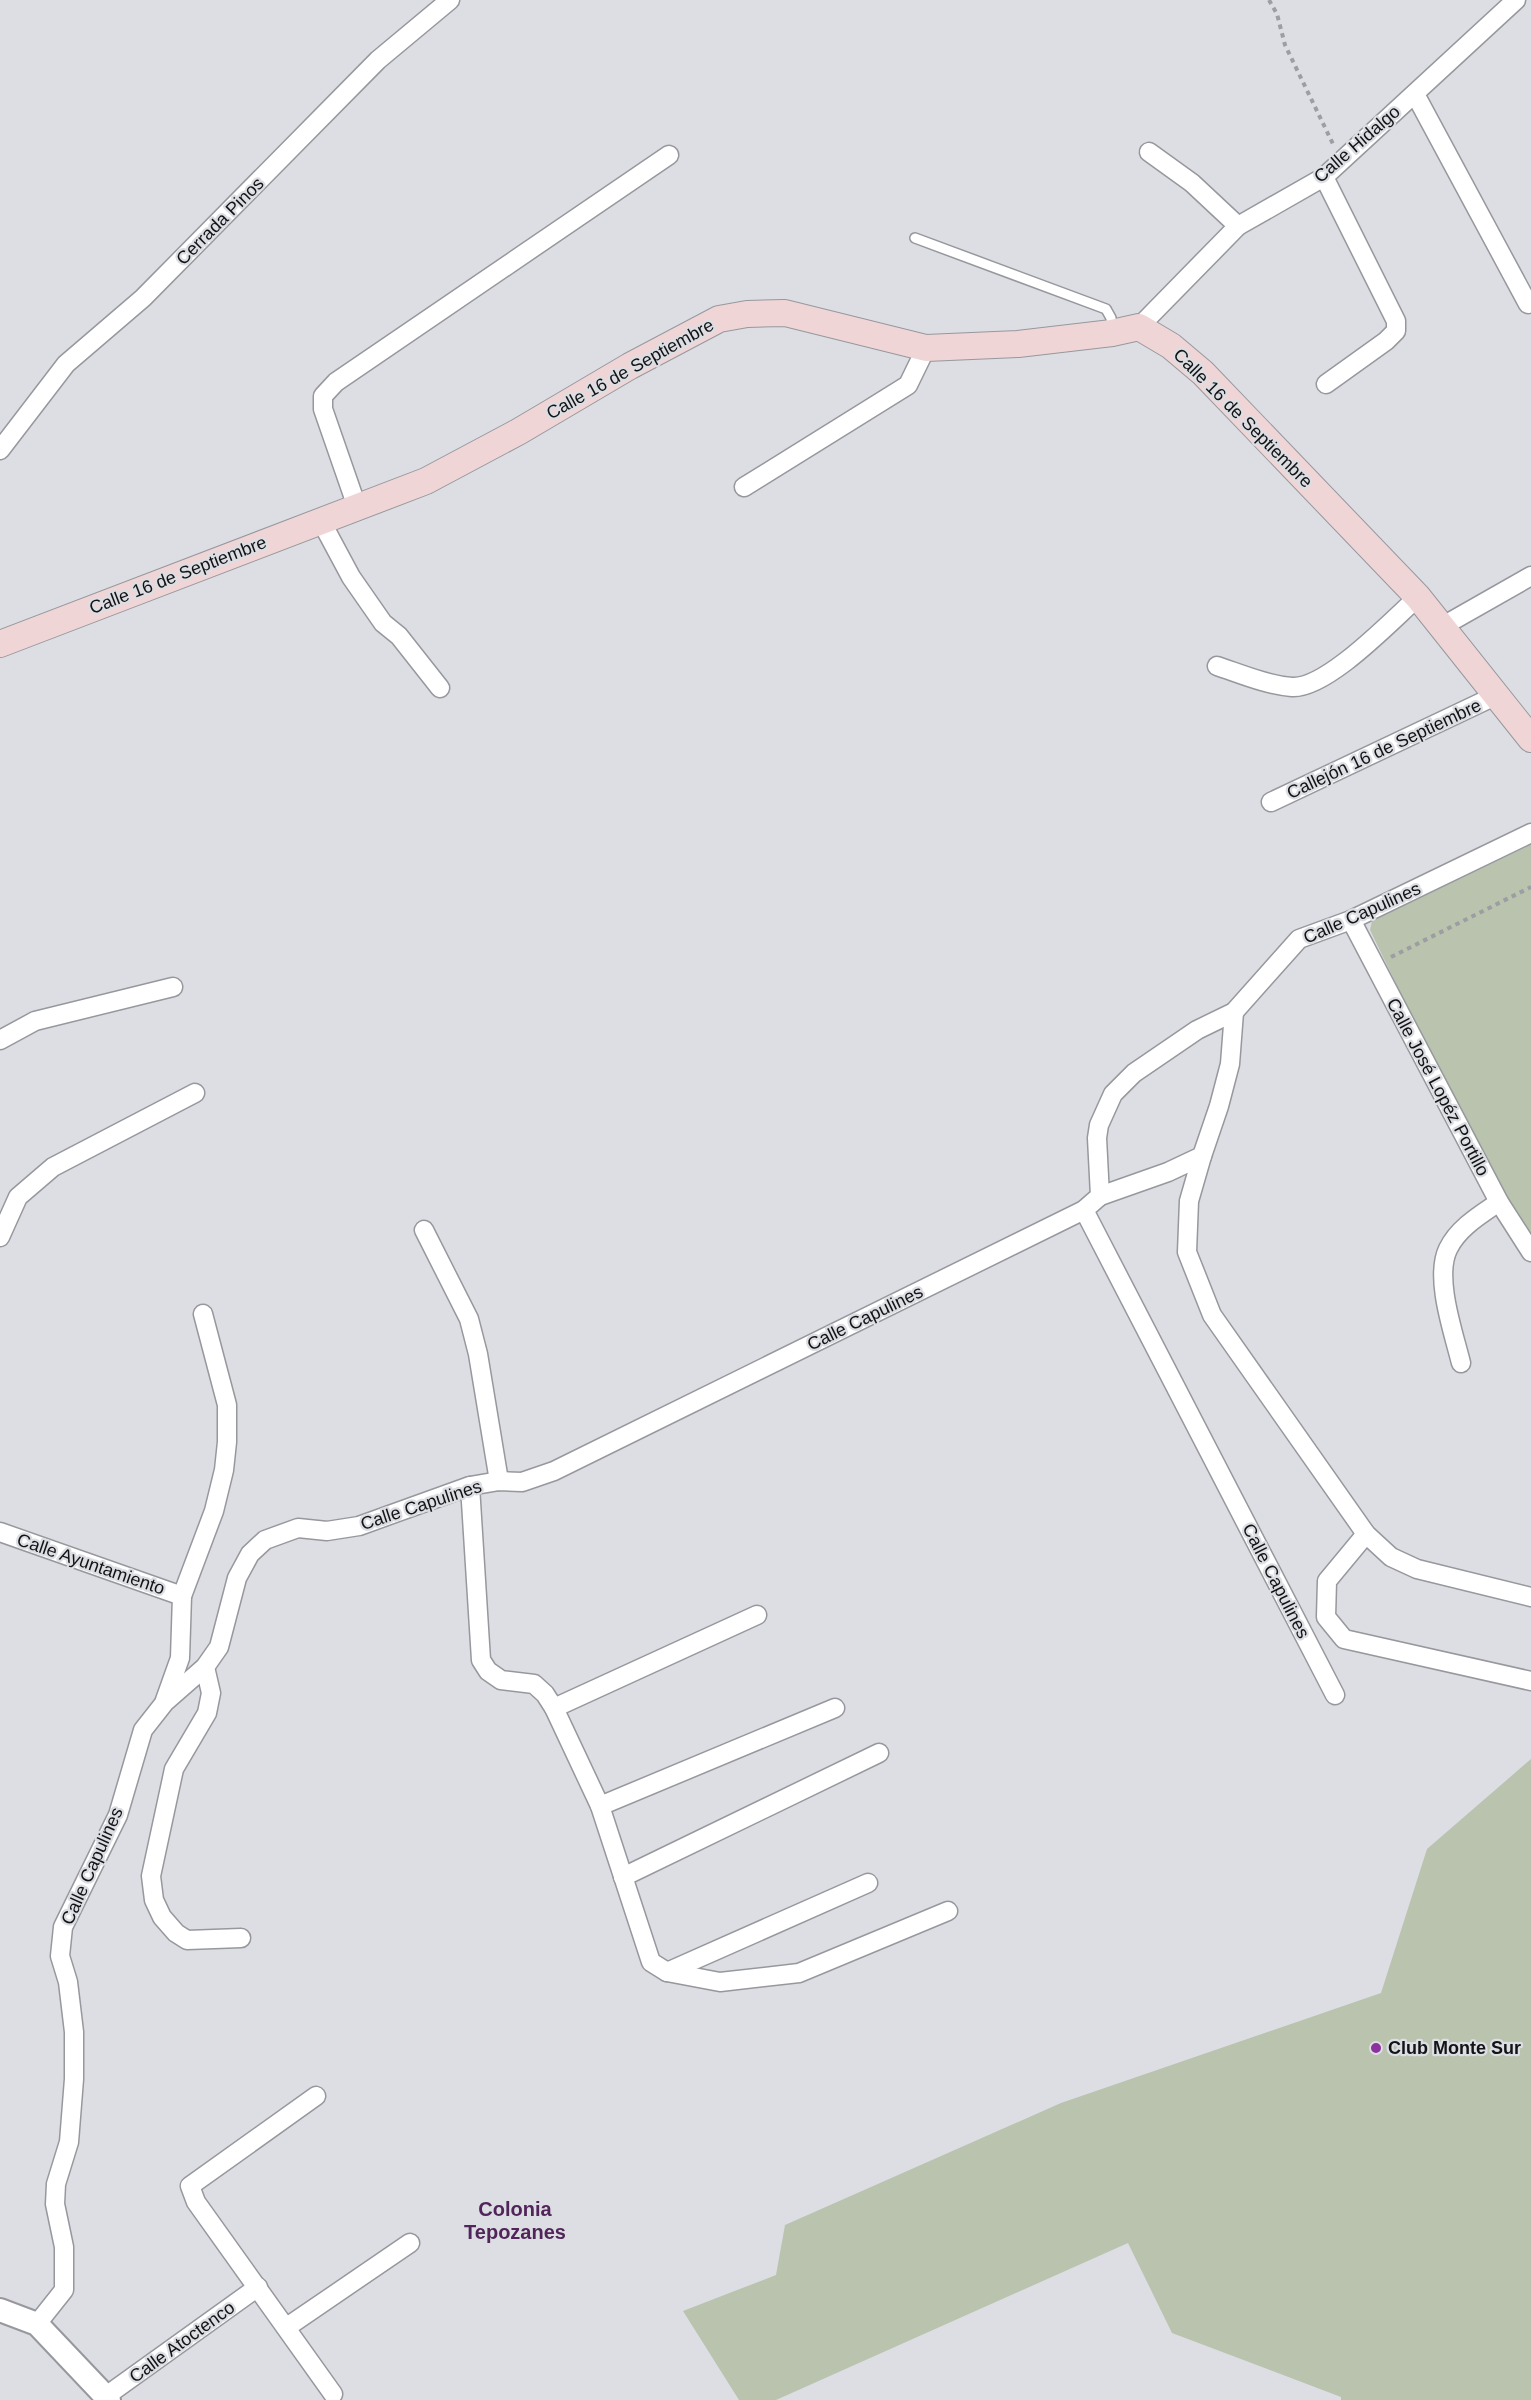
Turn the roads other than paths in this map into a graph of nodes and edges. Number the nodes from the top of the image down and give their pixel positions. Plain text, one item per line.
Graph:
1 (450, 0) edge
2 (1516, 0) edge
3 (1415, 94) junction
4 (1149, 153) dead end
5 (669, 156) dead end
6 (1324, 177) junction
7 (1238, 226) junction
8 (915, 238) dead end
9 (1528, 304) dead end
10 (1139, 327) junction
11 (1112, 333) junction
12 (926, 348) junction
13 (1326, 384) dead end
14 (0, 450) edge
15 (744, 487) dead end
16 (357, 507) junction
17 (321, 520) junction
18 (1531, 576) edge
19 (1418, 597) junction
20 (1443, 626) junction
21 (0, 644) edge
22 (1217, 666) dead end
23 (440, 688) dead end
24 (1497, 695) junction
25 (1531, 739) edge
26 (1271, 802) dead end
27 (1531, 833) edge
28 (1351, 920) junction
29 (173, 987) dead end
30 (1234, 1012) junction
31 (0, 1040) edge
32 (195, 1093) dead end
33 (1202, 1156) junction
34 (1100, 1196) junction
35 (1499, 1202) junction
36 (1084, 1210) junction
37 (424, 1230) dead end
38 (0, 1237) edge
39 (1531, 1252) edge
40 (203, 1314) dead end
41 (1461, 1364) dead end
42 (499, 1481) junction
43 (470, 1486) junction
44 (0, 1532) edge
45 (1366, 1534) junction
46 (182, 1596) junction
47 (1531, 1598) edge
48 (757, 1615) dead end
49 (205, 1667) junction
50 (1531, 1681) edge
51 (1335, 1695) dead end
52 (165, 1702) junction
53 (554, 1708) junction
54 (835, 1708) dead end
55 (879, 1754) dead end
56 (600, 1806) junction
57 (623, 1877) junction
58 (868, 1882) dead end
59 (948, 1911) dead end
60 (241, 1938) dead end
61 (667, 1972) junction
62 (316, 2096) dead end
63 (410, 2243) dead end
64 (258, 2287) junction
65 (0, 2310) edge
66 (37, 2324) junction
67 (287, 2327) junction
68 (333, 2394) dead end
69 (108, 2398) edge

1 - 14 street, Cerrada Pinos
2 - 3 street, Calle Hidalgo
3 - 6 street, Calle Hidalgo
3 - 9 street
4 - 7 street
5 - 16 street
6 - 7 street, Calle Hidalgo
6 - 13 street
7 - 10 street, Calle Hidalgo
8 - 11 lane
10 - 11 main road, Calle 16 de Septiembre
10 - 19 main road, Calle 16 de Septiembre
11 - 12 main road, Calle 16 de Septiembre
12 - 15 street
12 - 16 main road, Calle 16 de Septiembre
16 - 17 main road, Calle 16 de Septiembre
17 - 21 main road, Calle 16 de Septiembre
17 - 23 street
18 - 20 street
19 - 20 main road, Calle 16 de Septiembre
19 - 22 street
20 - 24 main road, Calle 16 de Septiembre
24 - 25 main road, Calle 16 de Septiembre
24 - 26 street, Callejón 16 de Septiembre
27 - 28 street, Calle Capulines
28 - 30 street, Calle Capulines
28 - 35 street, Calle José Lopéz Portillo
29 - 31 street
30 - 33 street
30 - 34 street, Calle Capulines
32 - 38 street
33 - 34 street
33 - 45 street
34 - 36 street, Calle Capulines
35 - 39 street, Calle José Lopéz Portillo
35 - 41 street
36 - 42 street, Calle Capulines
36 - 51 street, Calle Capulines
37 - 42 street
40 - 46 street
42 - 43 street, Calle Capulines
43 - 49 street, Calle Capulines
43 - 53 street
44 - 46 street, Calle Ayuntamiento
45 - 47 street
45 - 50 street
46 - 52 street, Calle Ayuntamiento
48 - 53 street
49 - 52 street, Calle Capulines
49 - 60 street
52 - 66 street, Calle Capulines
53 - 56 street
54 - 56 street
55 - 57 street
56 - 57 street
57 - 61 street
58 - 61 street
59 - 61 street
62 - 64 street
63 - 67 street
64 - 67 street
64 - 69 street, Calle Atoctenco
65 - 66 street
66 - 69 street
67 - 68 street

